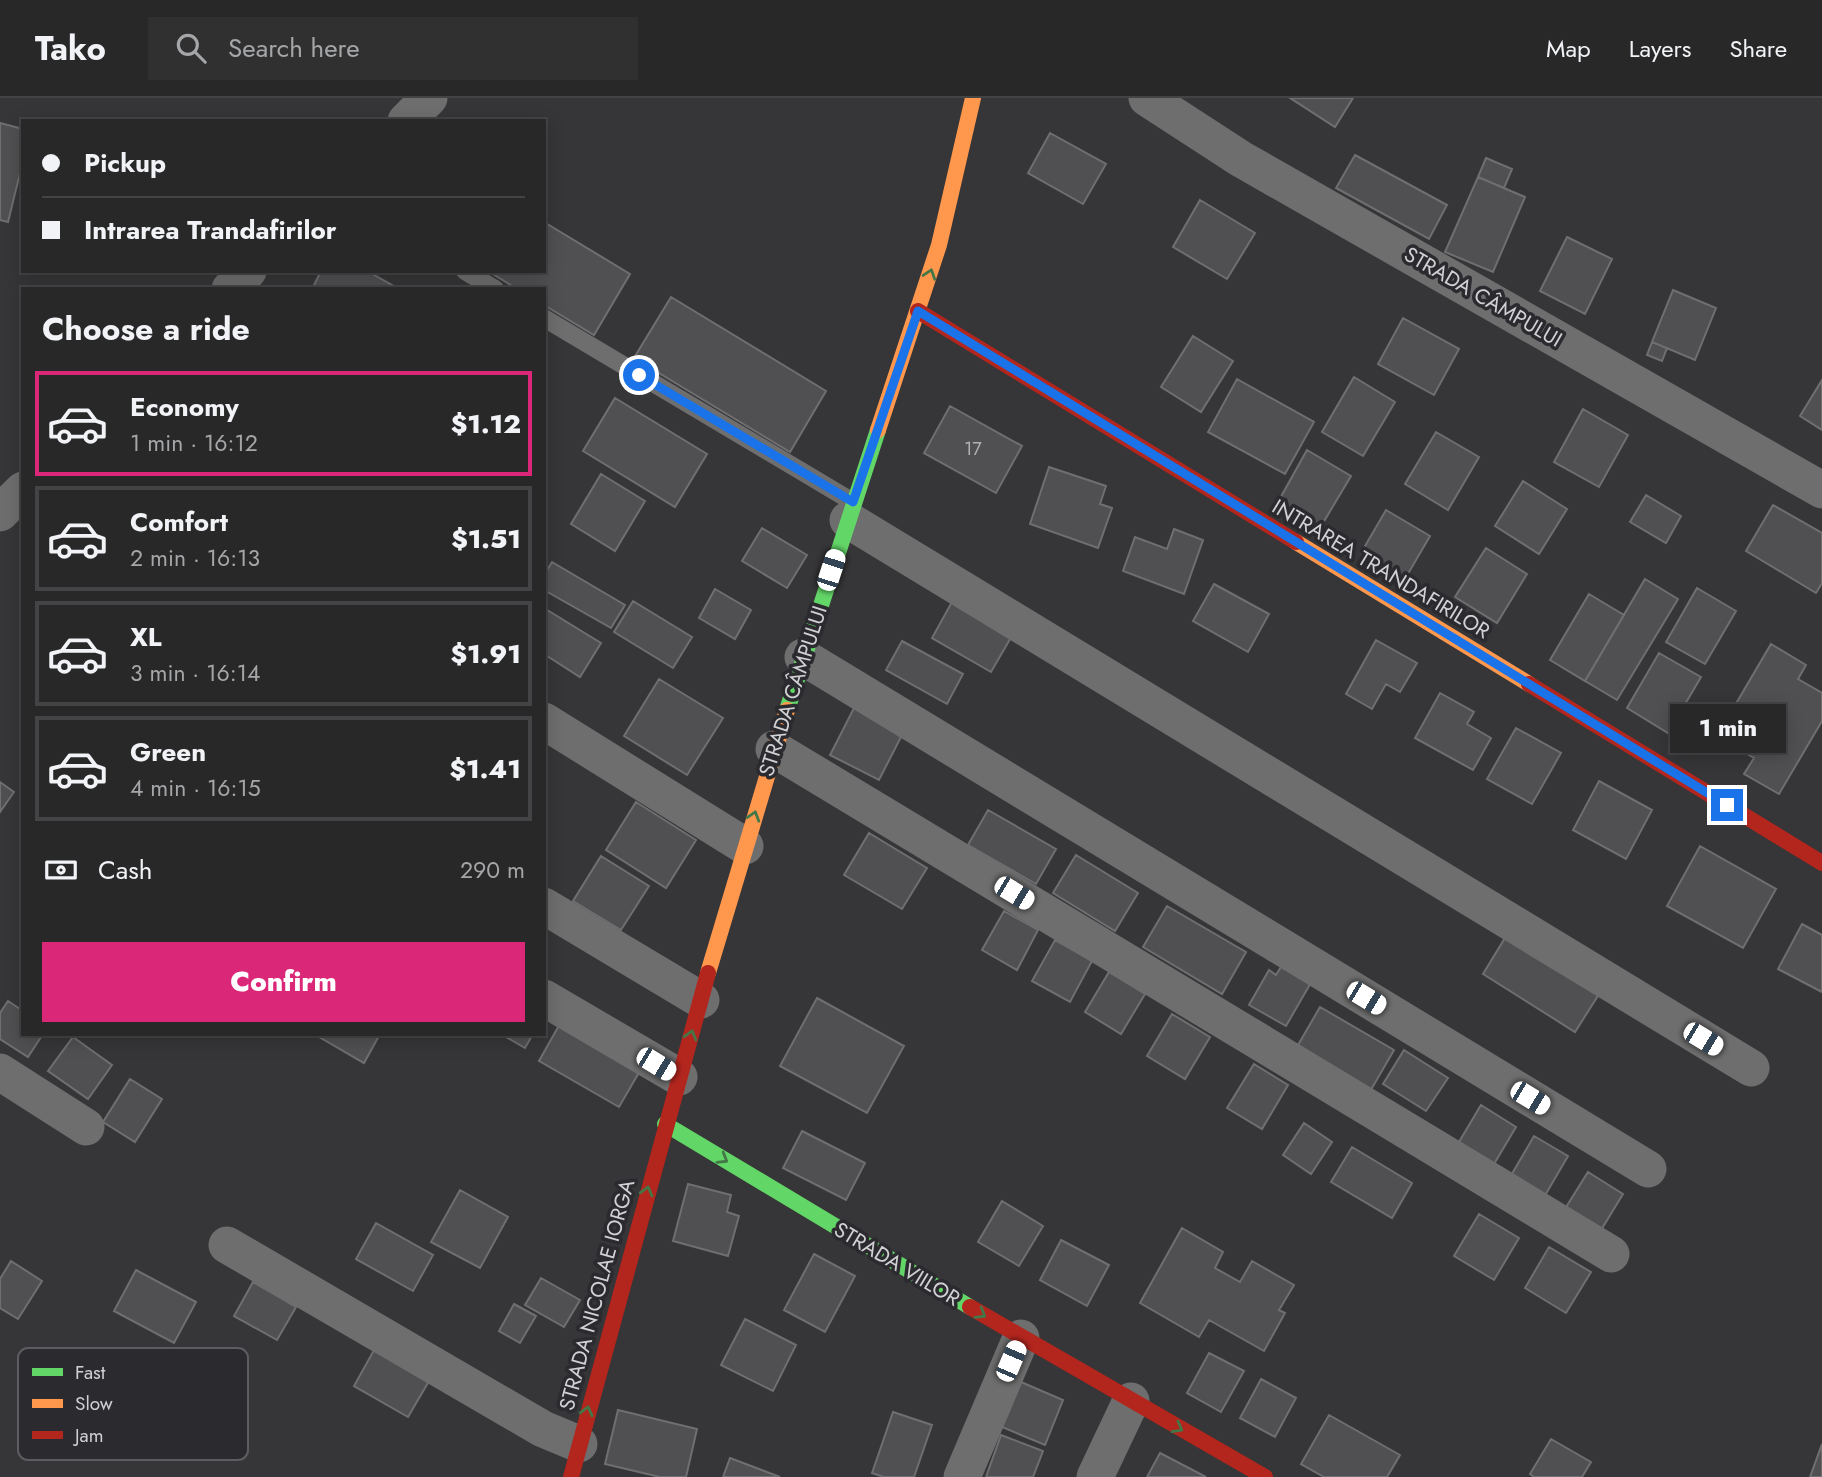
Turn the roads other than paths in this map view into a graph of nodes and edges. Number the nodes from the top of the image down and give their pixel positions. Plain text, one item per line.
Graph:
1 (429, 98) edge
2 (973, 98) edge
3 (1147, 98) edge
4 (408, 119) edge
5 (246, 273) edge
6 (468, 273) edge
7 (232, 287) edge
8 (492, 287) edge
9 (918, 311) junction
10 (546, 319) edge
11 (1822, 490) edge
12 (21, 492) edge
13 (851, 511) junction
14 (0, 513) edge
15 (803, 657) junction
16 (546, 722) edge
17 (774, 749) junction
18 (745, 846) junction
19 (1822, 863) edge
20 (546, 907) edge
21 (546, 999) edge
22 (701, 1000) junction
23 (1751, 1068) dead end
24 (0, 1072) edge
25 (679, 1077) junction
26 (665, 1124) junction
27 (86, 1127) dead end
28 (1648, 1169) dead end
29 (227, 1245) dead end
30 (1611, 1254) dead end
31 (1021, 1338) junction
32 (1131, 1401) junction
33 (575, 1461) edge
34 (962, 1477) edge
35 (1095, 1477) edge
36 (1265, 1477) edge

1 - 4 street
9 -> 2 street, STRADA CÂMPULUI
3 - 11 street, STRADA CÂMPULUI
5 - 7 street
6 - 8 lane
9 - 13 street, STRADA CÂMPULUI
9 - 19 street, INTRAREA TRANDAFIRILOR
10 - 13 lane
12 - 14 street
13 - 15 street, STRADA CÂMPULUI
13 - 23 street
15 - 17 street, STRADA CÂMPULUI
15 - 28 street
16 - 18 street
18 -> 17 street, STRADA CÂMPULUI
17 - 30 street
18 - 22 street, STRADA CÂMPULUI
20 - 22 street
21 - 25 street
25 -> 22 street, STRADA CÂMPULUI
24 - 27 street
25 - 26 street, STRADA CÂMPULUI
26 -> 31 street, STRADA VIILOR
33 -> 26 street, STRADA NICOLAE IORGA
29 - 33 street
31 - 32 street, STRADA VIILOR
31 - 34 street
32 - 35 street
32 -> 36 street, STRADA VIILOR

